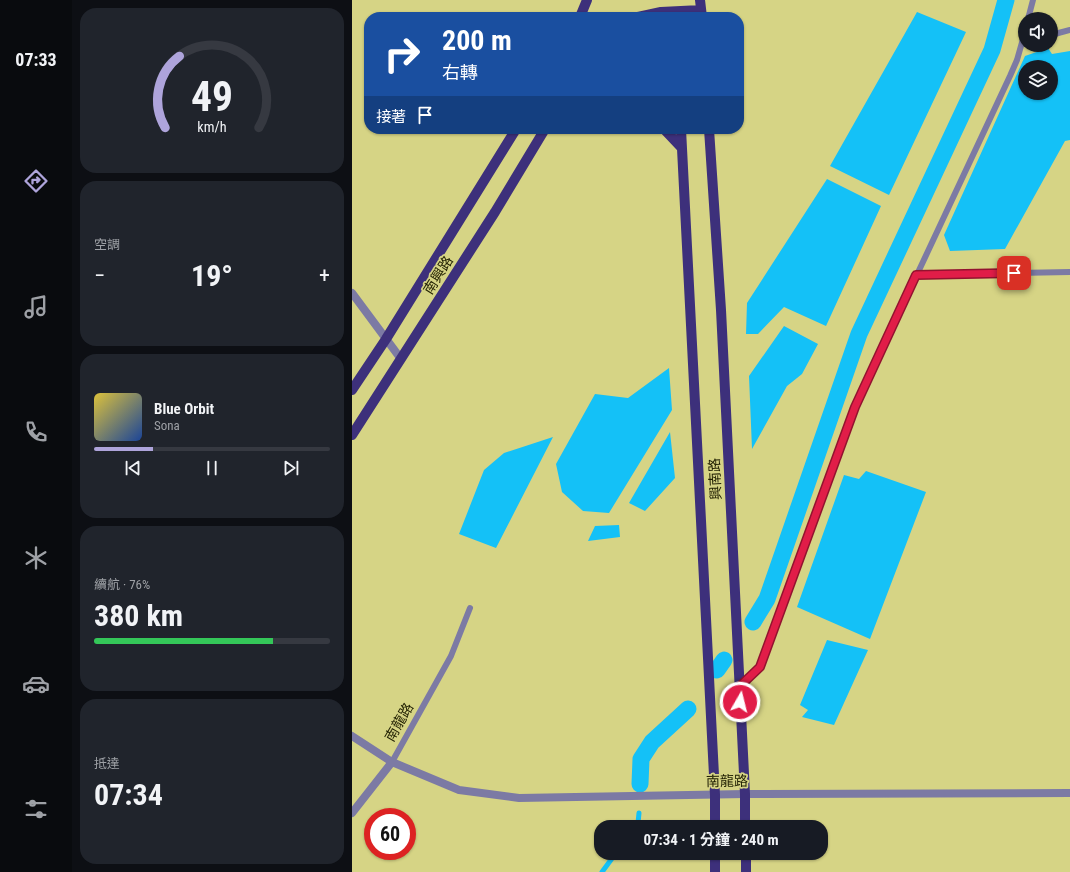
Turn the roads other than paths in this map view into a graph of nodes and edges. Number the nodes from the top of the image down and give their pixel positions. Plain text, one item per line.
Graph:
1 (587, 0) edge
2 (673, 0) edge
3 (1033, 0) edge
4 (701, 9) edge
5 (582, 12) edge
6 (674, 12) edge
7 (685, 12) edge
8 (1030, 12) edge
9 (1070, 30) edge
10 (1058, 33) edge
11 (1020, 52) edge
12 (513, 134) edge
13 (542, 134) edge
14 (669, 134) edge
15 (681, 134) edge
16 (709, 134) edge
17 (681, 147) junction
18 (1070, 272) edge
19 (916, 275) junction
20 (352, 293) edge
21 (386, 339) junction
22 (401, 359) junction
23 (352, 390) edge
24 (352, 435) edge
25 (470, 608) dead end
26 (739, 687) junction
27 (352, 736) edge
28 (392, 762) junction
29 (1070, 793) edge
30 (745, 794) junction
31 (715, 795) junction
32 (352, 813) edge
33 (715, 820) edge
34 (745, 820) edge
35 (715, 860) edge
36 (746, 860) edge
37 (715, 872) edge
38 (746, 872) edge

1 - 5 main road
2 - 6 main road
3 - 8 lane
4 - 7 main road
9 - 10 lane
11 - 19 lane
12 - 21 main road, 南興路
13 - 22 main road, 南興路
14 - 17 main road
15 - 17 main road, 興南路
16 - 26 main road, 興南路
17 - 31 main road, 興南路
18 - 19 lane
19 - 26 lane
20 - 21 street
21 - 22 street
21 - 23 main road, 南興路
22 - 24 main road, 南興路
25 - 28 lane, 南龍路
26 - 30 main road, 興南路
27 - 28 street, 南龍路
28 - 31 street, 南龍路
28 - 32 street, 南龍路
29 - 30 street, 南龍路
30 - 31 street, 南龍路
30 - 34 main road, 興南路
31 - 33 main road, 興南路
35 - 37 main road
36 - 38 main road

